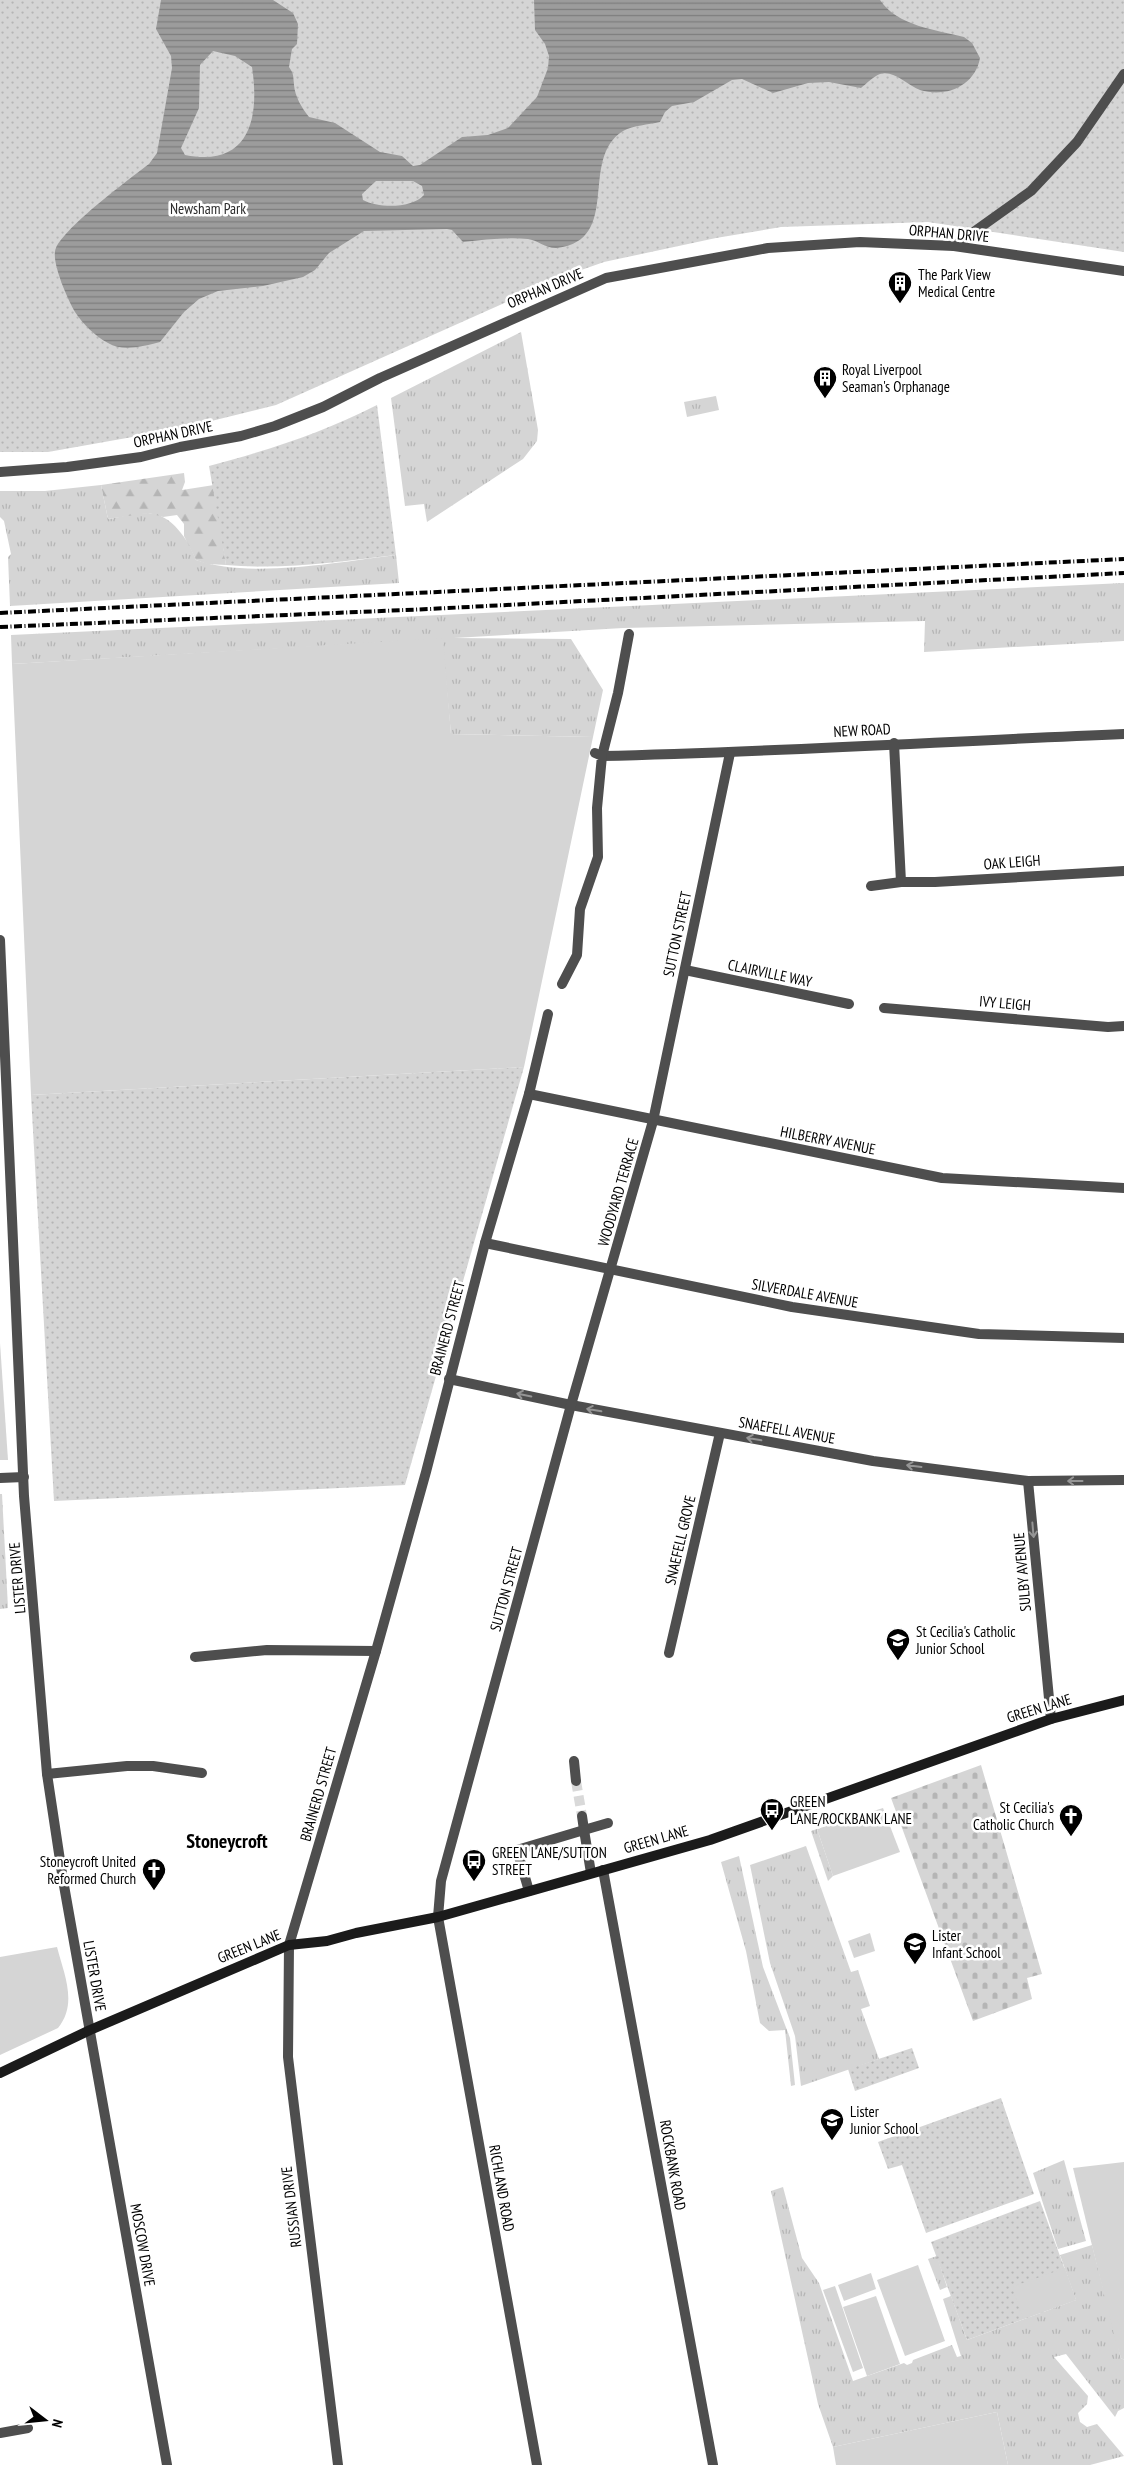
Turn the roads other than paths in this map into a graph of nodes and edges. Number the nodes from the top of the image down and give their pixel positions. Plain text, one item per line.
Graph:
1 (1124, 74) edge
2 (954, 246) junction
3 (1124, 270) edge
4 (0, 472) edge
5 (629, 634) dead end
6 (1124, 734) edge
7 (894, 743) junction
8 (730, 753) junction
9 (599, 755) junction
10 (1124, 871) edge
11 (902, 882) junction
12 (871, 886) dead end
13 (0, 940) edge
14 (685, 970) junction
15 (562, 984) dead end
16 (849, 1004) dead end
17 (884, 1008) dead end
18 (548, 1014) dead end
19 (1124, 1026) edge
20 (529, 1094) junction
21 (653, 1121) junction
22 (1124, 1188) edge
23 (485, 1243) junction
24 (611, 1271) junction
25 (1124, 1338) edge
26 (449, 1379) junction
27 (571, 1405) junction
28 (720, 1433) junction
29 (24, 1477) junction
30 (0, 1478) edge
31 (1124, 1480) edge
32 (1028, 1481) junction
33 (376, 1651) junction
34 (669, 1653) dead end
35 (195, 1658) dead end
36 (1124, 1700) edge
37 (1051, 1719) junction
38 (574, 1761) dead end
39 (202, 1772) dead end
40 (47, 1774) junction
41 (576, 1781) tunnel mouth
42 (582, 1816) tunnel mouth
43 (608, 1823) dead end
44 (584, 1830) junction
45 (603, 1870) junction
46 (591, 1873) junction
47 (529, 1891) junction
48 (438, 1917) junction
49 (289, 1945) junction
50 (90, 2030) junction
51 (0, 2073) edge
52 (28, 2428) dead end
53 (0, 2433) edge
54 (167, 2465) edge
55 (338, 2465) edge
56 (537, 2465) edge
57 (713, 2465) edge

1 - 2 street
2 - 3 street, ORPHAN DRIVE
2 - 4 street, ORPHAN DRIVE
5 - 9 street
6 - 7 street, NEW ROAD
7 - 8 street, NEW ROAD
7 - 11 street
8 - 9 street, NEW ROAD
8 - 14 street, SUTTON STREET
9 - 15 street
10 - 11 street, OAK LEIGH
11 - 12 street, OAK LEIGH
13 - 29 street, LISTER DRIVE
14 - 16 street, CLAIRVILLE WAY
14 - 21 street, SUTTON STREET
17 - 19 street, IVY LEIGH
18 - 20 street, BRAINERD STREET
20 - 21 street, HILBERRY AVENUE
20 - 23 street, BRAINERD STREET
21 - 22 street, HILBERRY AVENUE
21 - 24 street, WOODYARD TERRACE
23 - 24 street, SILVERDALE AVENUE
23 - 26 street, BRAINERD STREET
24 - 25 street, SILVERDALE AVENUE
24 - 27 street, SUTTON STREET
27 -> 26 street, SNAEFELL AVENUE
26 - 33 street, BRAINERD STREET
28 -> 27 street, SNAEFELL AVENUE
27 - 48 street, SUTTON STREET
32 -> 28 street, SNAEFELL AVENUE
28 - 34 street, SNAEFELL GROVE
29 - 30 street
29 - 40 street, LISTER DRIVE
31 -> 32 street, SNAEFELL AVENUE
32 -> 37 street, SULBY AVENUE
33 - 35 street
33 - 49 street, BRAINERD STREET
36 - 37 main road, GREEN LANE
37 - 45 main road, GREEN LANE
38 - 41 street
39 - 40 street
40 - 50 street, LISTER DRIVE
42 - 44 street
43 - 44 street
44 - 46 street
44 - 47 street
45 - 46 main road, GREEN LANE
45 - 57 street, ROCKBANK ROAD
46 - 47 main road, GREEN LANE
47 - 48 main road, GREEN LANE
48 - 49 main road, GREEN LANE
48 - 56 street, RICHLAND ROAD
49 - 50 main road, GREEN LANE
49 - 55 street, RUSSIAN DRIVE
50 - 51 main road, GREEN LANE
50 - 54 street, MOSCOW DRIVE
52 - 53 street

